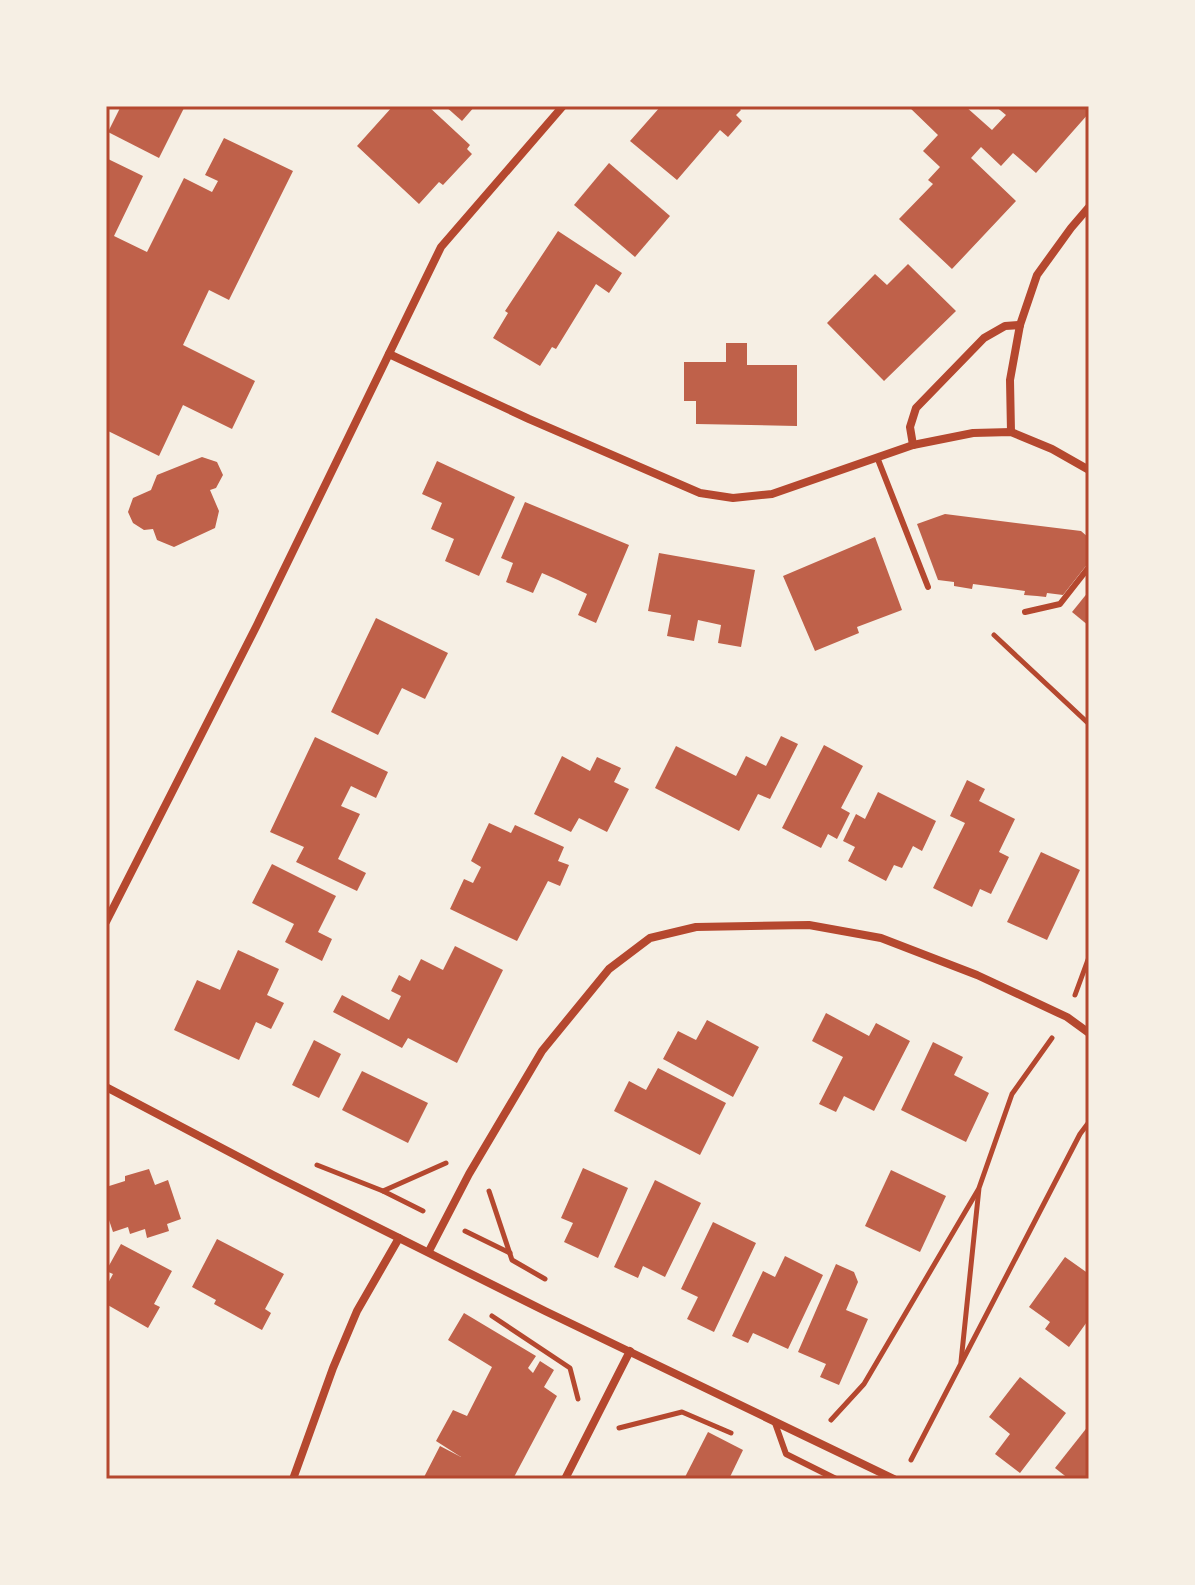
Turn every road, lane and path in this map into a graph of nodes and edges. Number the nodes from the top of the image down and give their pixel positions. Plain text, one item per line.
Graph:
1 (563, 106) edge
2 (1089, 207) edge
3 (1020, 325) junction
4 (389, 354) junction
5 (1011, 432) junction
6 (913, 445) junction
7 (877, 457) junction
8 (1089, 470) edge
9 (1089, 567) edge
10 (928, 587) dead end
11 (1025, 612) dead end
12 (994, 635) dead end
13 (1089, 724) edge
14 (106, 922) edge
15 (1089, 957) edge
16 (1067, 1017) junction
17 (1089, 1033) edge
18 (106, 1087) edge
19 (1089, 1122) edge
20 (979, 1188) junction
21 (399, 1238) junction
22 (429, 1251) junction
23 (630, 1351) junction
24 (961, 1362) junction
25 (775, 1423) junction
26 (811, 1441) junction
27 (908, 1466) dead end
28 (293, 1479) edge
29 (565, 1479) edge
30 (836, 1479) edge
31 (894, 1479) edge

1 - 4 street
2 - 3 street
3 - 5 street
3 - 6 street
4 - 7 street
4 - 14 street
5 - 6 street
5 - 8 street
6 - 7 street
7 - 10 lane
9 - 11 lane
12 - 13 path
15 - 16 path
16 - 17 street
16 - 20 path
16 - 22 street
18 - 21 street
19 - 24 path
20 - 24 path
20 - 26 path
21 - 22 street
21 - 28 street
22 - 23 street
23 - 25 street
23 - 29 street
24 - 27 path
25 - 26 street
25 - 30 lane
26 - 31 street

